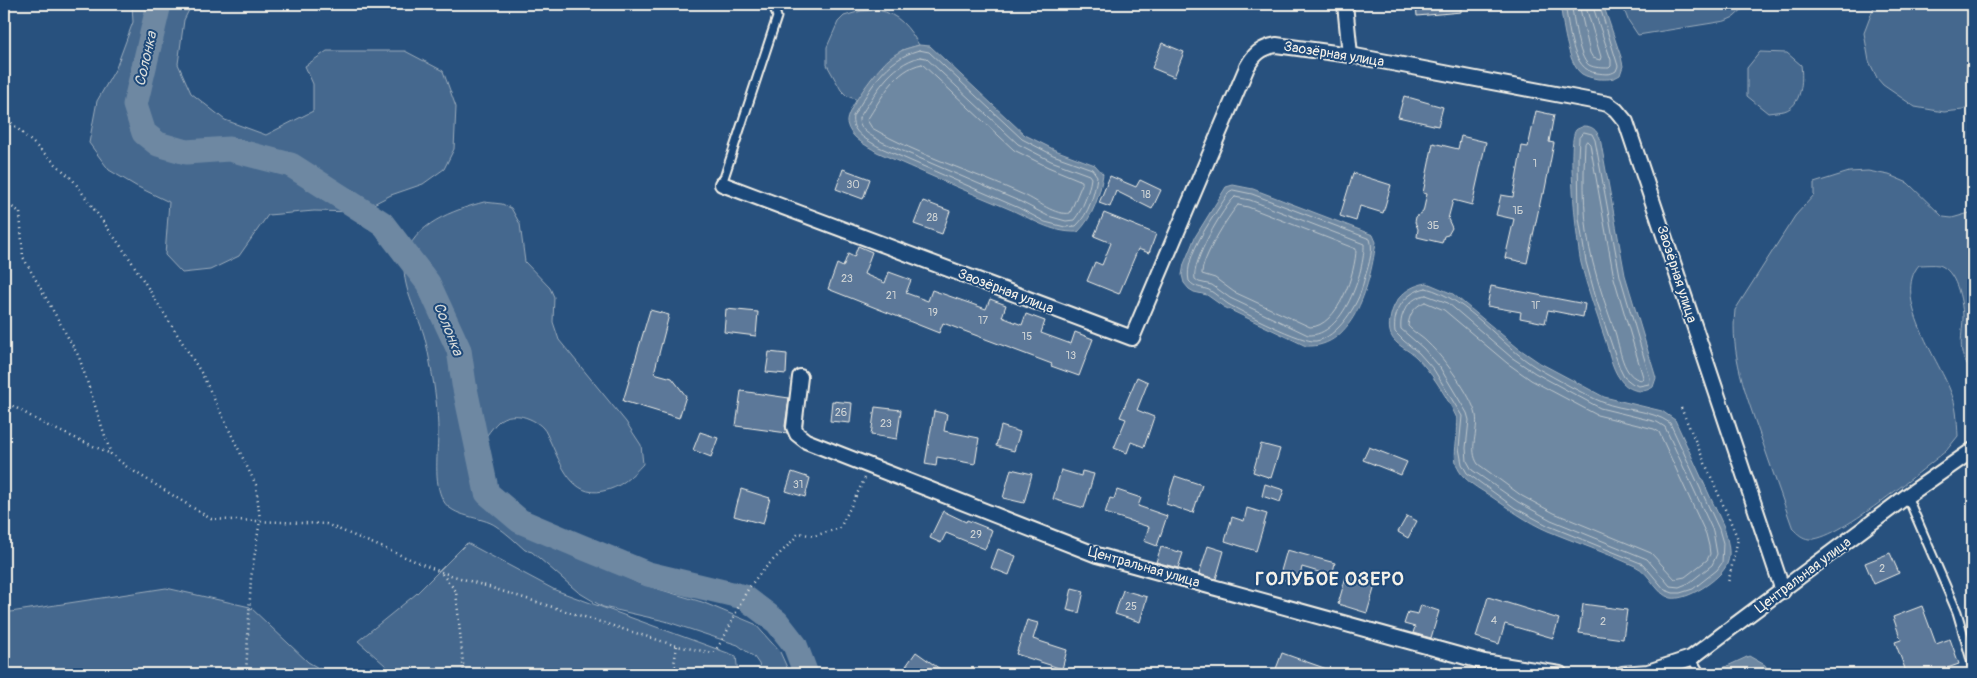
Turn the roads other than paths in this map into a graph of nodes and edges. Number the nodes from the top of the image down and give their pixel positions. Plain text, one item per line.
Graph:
1 (773, 4) edge
2 (1345, 4) edge
3 (1350, 55) junction
4 (722, 184) joint
5 (800, 377) dead end
6 (1973, 450) edge
7 (1907, 496) junction
8 (1783, 590) junction
9 (1691, 658) junction
10 (1973, 667) edge
11 (1560, 674) edge
12 (1622, 674) edge
13 (1701, 674) edge

1 - 4 lane
2 - 3 street
3 - 4 street, Заозёрная улица
3 - 8 street, Заозёрная улица
5 - 11 street, Центральная улица
6 - 7 street, Центральная улица
7 - 8 street, Центральная улица
7 - 10 lane
8 - 9 street, Центральная улица
9 - 12 street, Центральная улица
9 - 13 lane

